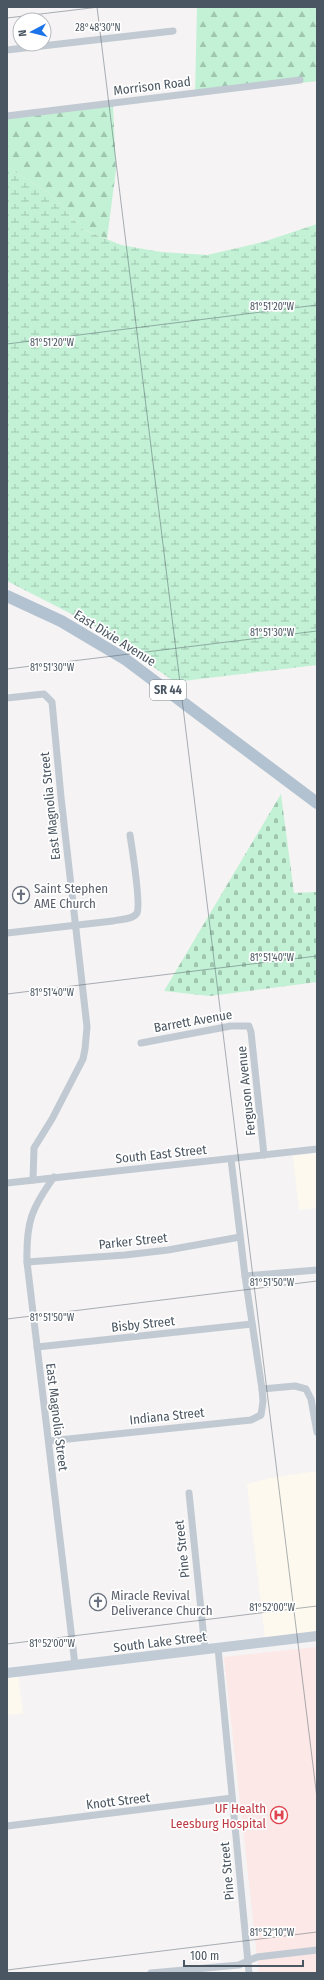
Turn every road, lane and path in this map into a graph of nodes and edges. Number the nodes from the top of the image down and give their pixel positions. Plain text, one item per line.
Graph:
1 (173, 31) dead end
2 (7, 50) edge
3 (300, 80) dead end
4 (7, 116) edge
5 (7, 596) edge
6 (7, 698) edge
7 (317, 803) edge
8 (130, 835) dead end
9 (74, 925) junction
10 (7, 933) edge
11 (249, 1026) joint
12 (141, 1043) dead end
13 (317, 1149) edge
14 (264, 1155) junction
15 (231, 1159) junction
16 (54, 1177) junction
17 (32, 1180) junction
18 (7, 1183) edge
19 (240, 1237) junction
20 (27, 1262) junction
21 (317, 1270) edge
22 (245, 1276) junction
23 (252, 1324) junction
24 (37, 1347) junction
25 (262, 1389) junction
26 (317, 1432) edge
27 (49, 1441) junction
28 (189, 1493) dead end
29 (317, 1636) edge
30 (218, 1648) junction
31 (205, 1649) junction
32 (75, 1665) junction
33 (7, 1673) edge
34 (232, 1798) junction
35 (7, 1826) edge
36 (317, 1950) edge
37 (248, 1962) junction
38 (151, 1973) edge
39 (249, 1973) edge

1 - 2 street
3 - 4 street, Morrison Road
5 - 7 main road, East Dixie Avenue / SR 44
6 - 9 street, East Magnolia Street
8 - 9 street
9 - 10 street
9 - 17 street, East Magnolia Street
11 - 12 street, Barrett Avenue
11 - 14 street, Ferguson Avenue
13 - 14 street, South East Street
14 - 15 street, South East Street
15 - 16 street, South East Street
15 - 19 street
16 - 17 street, South East Street
16 - 20 street, East Magnolia Street
17 - 18 street, South East Street
19 - 20 street, Parker Street
19 - 22 street
20 - 24 street, East Magnolia Street
21 - 22 street
22 - 23 street
23 - 24 street, Bisby Street
23 - 25 street
24 - 27 street, East Magnolia Street
25 - 26 street
25 - 27 street, Indiana Street
27 - 32 street, East Magnolia Street
28 - 31 street, Pine Street
29 - 30 street, South Lake Street
30 - 31 street, South Lake Street
30 - 34 street, Pine Street
31 - 32 street, South Lake Street
32 - 33 street, South Lake Street
34 - 35 street, Knott Street
34 - 37 street, Pine Street
36 - 37 street
37 - 38 street
37 - 39 street, Pine Street

